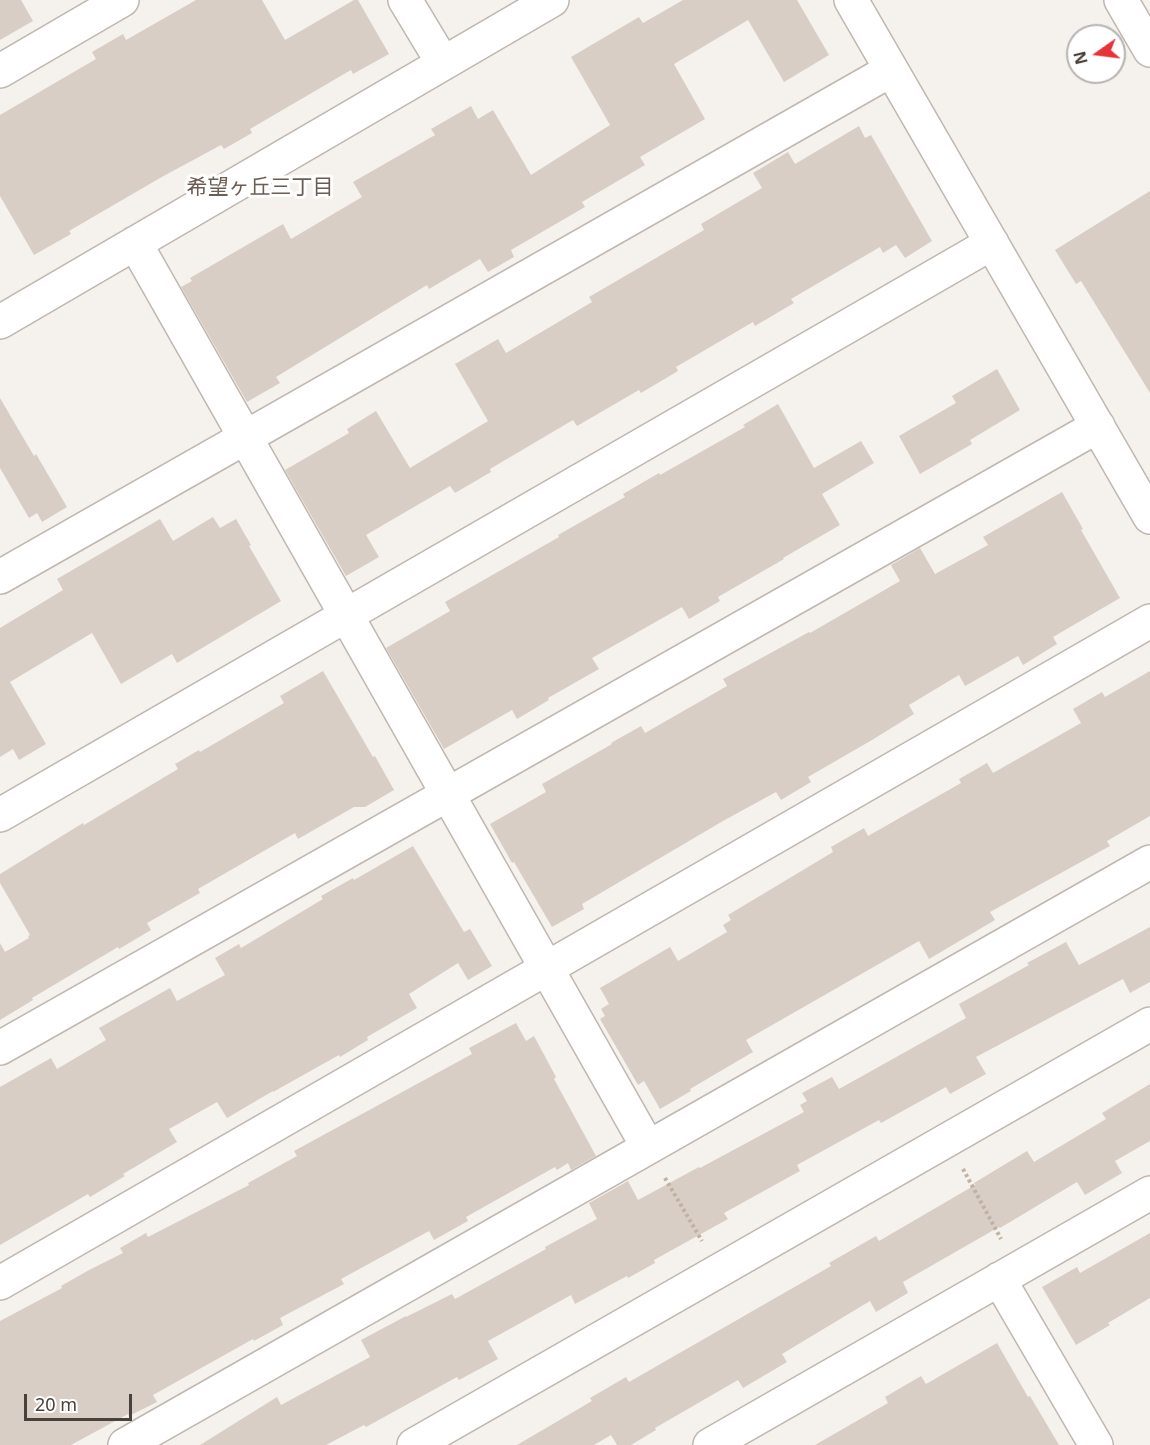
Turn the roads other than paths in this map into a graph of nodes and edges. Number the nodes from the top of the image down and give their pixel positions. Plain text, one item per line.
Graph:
1 (122, 0) edge
2 (405, 0) edge
3 (552, 0) edge
4 (851, 0) edge
5 (1121, 0) edge
6 (1150, 50) edge
7 (443, 63) junction
8 (891, 70) junction
9 (0, 71) edge
10 (135, 243) junction
11 (992, 243) junction
12 (0, 322) edge
13 (1098, 426) junction
14 (244, 437) junction
15 (1150, 517) edge
16 (0, 577) edge
17 (346, 615) junction
18 (1150, 621) edge
19 (448, 795) junction
20 (0, 815) edge
21 (1150, 862) edge
22 (547, 968) junction
23 (1150, 1024) edge
24 (0, 1048) edge
25 (648, 1148) junction
26 (1150, 1193) edge
27 (1009, 1274) junction
28 (0, 1283) edge
29 (124, 1445) edge
30 (414, 1445) edge
31 (710, 1445) edge
32 (1096, 1445) edge

1 - 9 street
2 - 7 street
3 - 7 street
4 - 8 street
5 - 6 street
7 - 10 street
8 - 11 street
8 - 14 street
10 - 12 street
10 - 14 street
11 - 13 street
11 - 17 street
13 - 15 street
13 - 19 street
14 - 16 street
14 - 17 street
17 - 19 street
17 - 20 street
18 - 22 street
19 - 22 street
19 - 24 street
21 - 25 street
22 - 25 street
22 - 28 street
23 - 30 street
25 - 29 street
26 - 27 street
27 - 31 street
27 - 32 street

